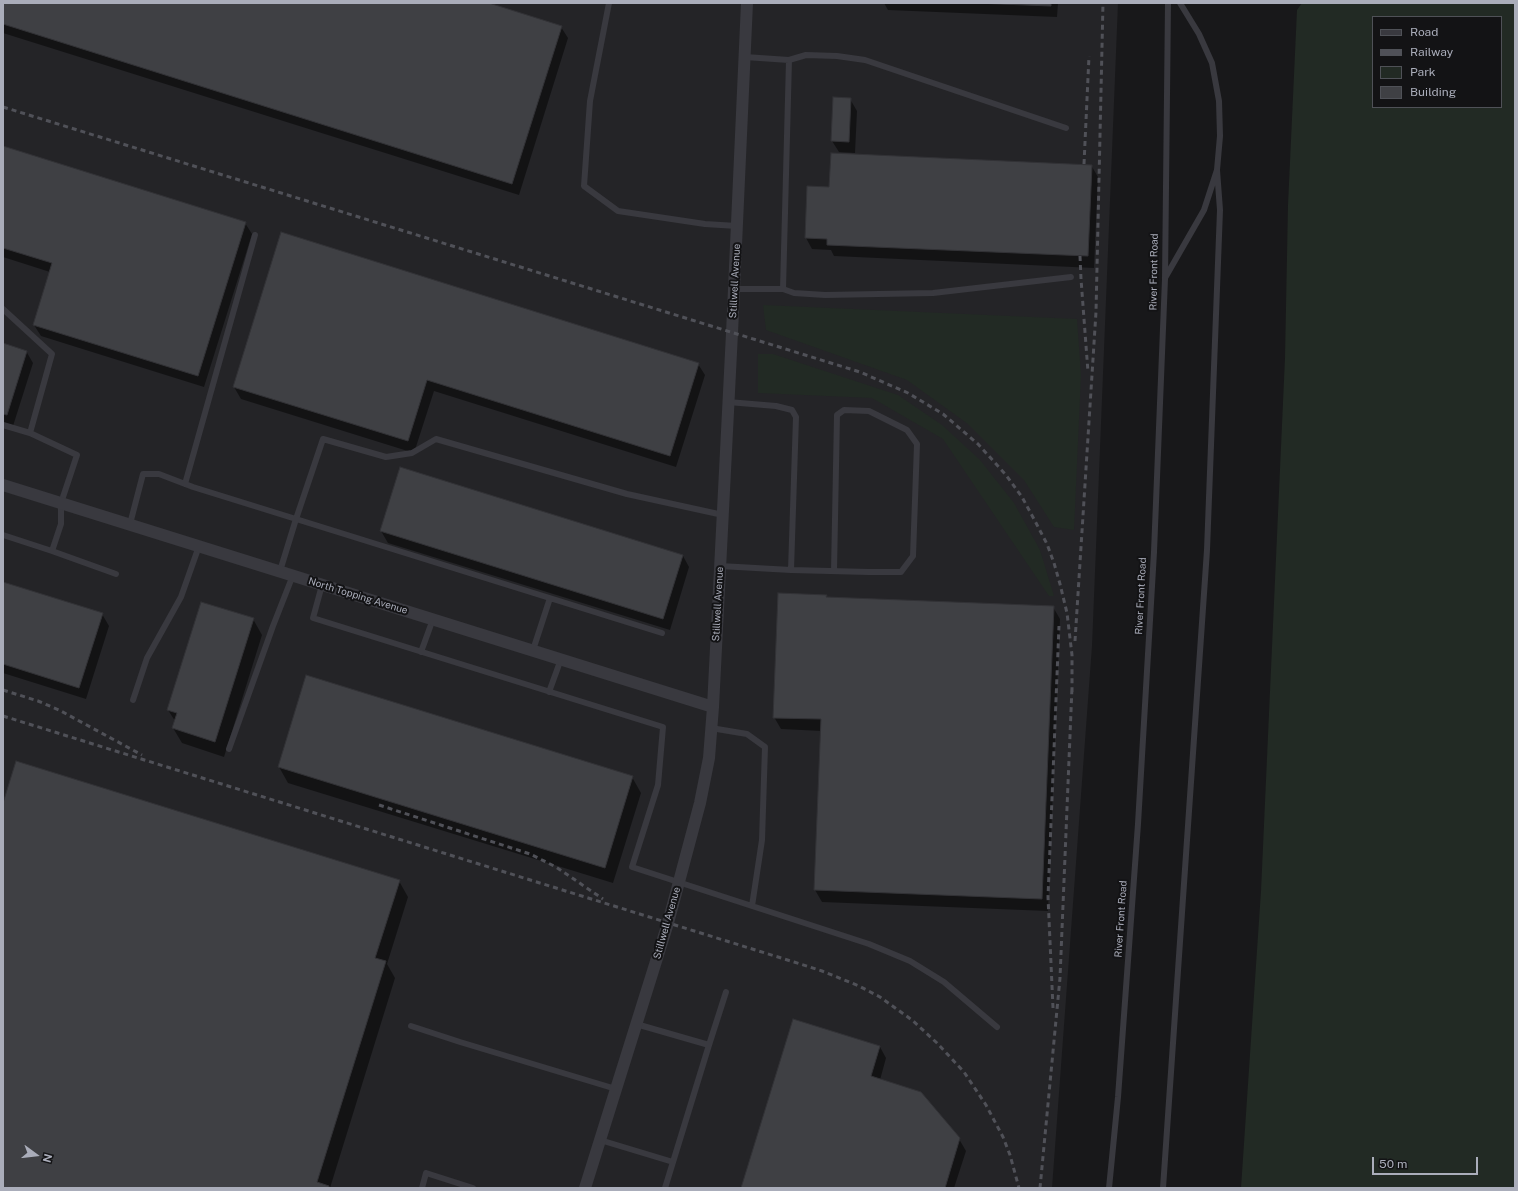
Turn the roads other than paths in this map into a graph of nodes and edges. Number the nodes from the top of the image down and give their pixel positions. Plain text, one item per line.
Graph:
1 (609, 3) edge
2 (747, 3) edge
3 (1168, 3) edge
4 (1180, 3) edge
5 (745, 56) junction
6 (789, 60) junction
7 (1066, 128) dead end
8 (1217, 170) junction
9 (737, 226) junction
10 (254, 235) dead end
11 (1072, 277) dead end
12 (1165, 278) junction
13 (734, 289) junction
14 (784, 289) junction
15 (3, 309) edge
16 (728, 402) junction
17 (3, 425) edge
18 (30, 433) junction
19 (185, 484) junction
20 (3, 485) edge
21 (61, 503) junction
22 (723, 515) junction
23 (296, 519) junction
24 (130, 524) junction
25 (3, 535) edge
26 (199, 546) junction
27 (52, 551) junction
28 (720, 566) junction
29 (791, 570) junction
30 (280, 571) junction
31 (834, 571) junction
32 (116, 574) dead end
33 (293, 575) junction
34 (322, 584) junction
35 (550, 598) junction
36 (433, 619) junction
37 (662, 633) dead end
38 (533, 650) junction
39 (421, 652) junction
40 (561, 659) junction
41 (549, 692) junction
42 (133, 700) dead end
43 (713, 707) junction
44 (712, 728) junction
45 (230, 749) dead end
46 (679, 883) junction
47 (752, 906) junction
48 (726, 992) dead end
49 (636, 1024) junction
50 (411, 1026) dead end
51 (997, 1027) dead end
52 (709, 1045) junction
53 (616, 1089) junction
54 (600, 1140) junction
55 (673, 1162) junction
56 (422, 1188) edge
57 (473, 1188) edge
58 (585, 1188) edge
59 (665, 1188) edge
60 (1109, 1188) edge
61 (1163, 1188) edge

1 - 9 lane
2 - 5 street, Stillwell Avenue
3 - 12 lane, River Front Road
4 - 8 lane
5 - 6 lane
5 - 9 street, Stillwell Avenue
6 - 7 lane
6 - 14 lane
8 - 12 lane
8 - 61 lane
9 - 13 street, Stillwell Avenue
10 - 19 lane
11 - 14 lane
12 - 60 lane, River Front Road
13 - 14 lane
13 - 16 street, Stillwell Avenue
15 - 18 lane
16 - 22 street, Stillwell Avenue
16 - 29 lane
17 - 18 lane
18 - 21 lane
19 - 23 lane
19 - 24 lane
20 - 21 street, North Topping Avenue
21 - 24 street, North Topping Avenue
21 - 27 lane
22 - 23 lane
22 - 28 street, Stillwell Avenue
23 - 30 lane
23 - 35 lane
24 - 26 street, North Topping Avenue
25 - 27 lane
26 - 30 street, North Topping Avenue
26 - 42 lane
27 - 32 lane
28 - 29 lane
28 - 43 street, Stillwell Avenue
29 - 31 lane
30 - 33 street, North Topping Avenue
31 - 31 lane
33 - 34 street, North Topping Avenue
33 - 45 lane
34 - 36 street, North Topping Avenue
34 - 39 lane
35 - 37 lane
35 - 38 lane
36 - 38 street, North Topping Avenue
36 - 39 lane
38 - 40 street, North Topping Avenue
39 - 41 lane
40 - 41 lane
40 - 43 street, North Topping Avenue
41 - 46 lane
43 - 44 street, Stillwell Avenue
44 - 46 street, Stillwell Avenue
44 - 47 lane
46 - 47 lane
46 - 49 street, Stillwell Avenue
47 - 51 lane
48 - 52 lane
49 - 52 lane
49 - 53 street, Stillwell Avenue
50 - 53 lane
52 - 55 lane
53 - 54 street, Stillwell Avenue
54 - 55 lane
54 - 58 street, Stillwell Avenue
55 - 59 lane
56 - 57 lane

